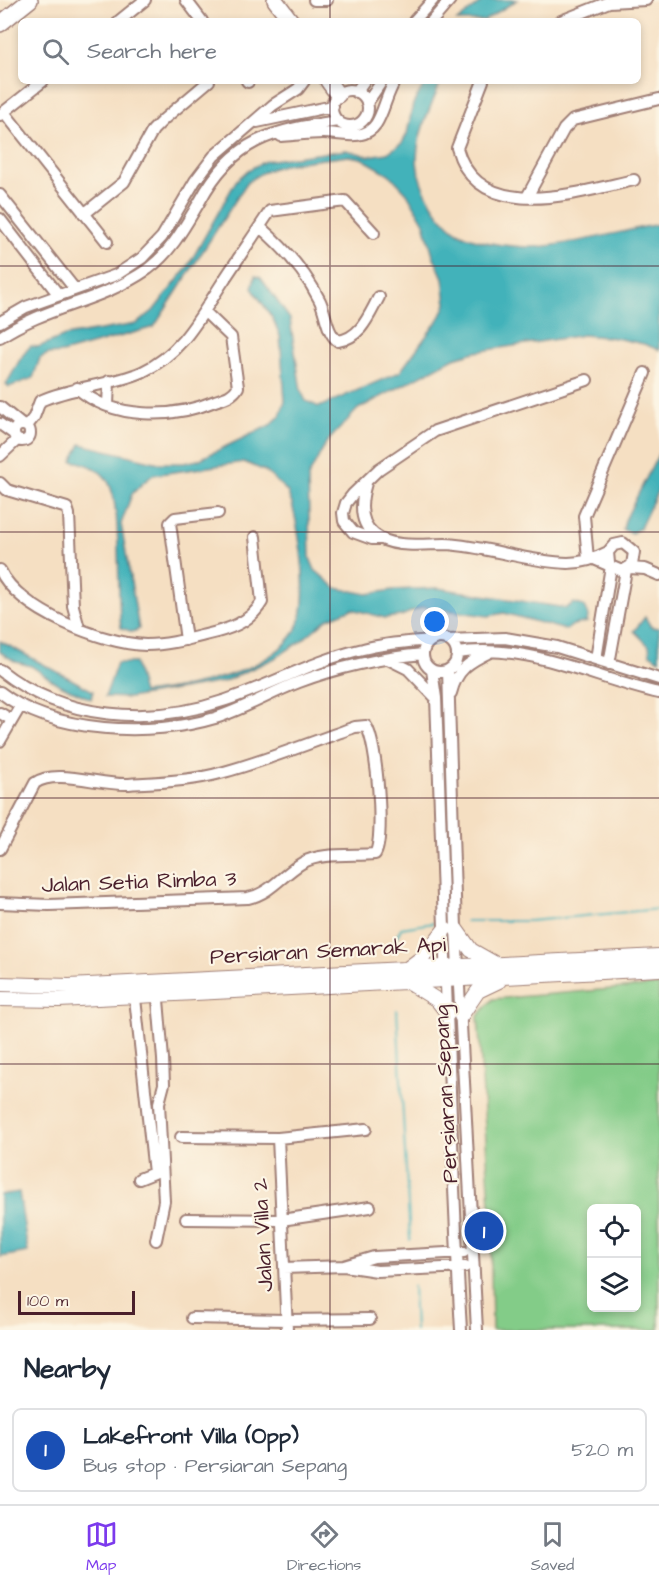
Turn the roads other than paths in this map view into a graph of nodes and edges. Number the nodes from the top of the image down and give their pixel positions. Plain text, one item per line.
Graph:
1 (15, 0) edge
2 (30, 0) edge
3 (145, 0) edge
4 (186, 0) edge
5 (267, 0) edge
6 (275, 0) edge
7 (286, 0) edge
8 (434, 0) edge
9 (450, 0) edge
10 (646, 0) edge
11 (0, 11) edge
12 (122, 18) edge
13 (200, 18) edge
14 (281, 18) edge
15 (289, 18) edge
16 (299, 18) edge
17 (417, 18) edge
18 (435, 18) edge
19 (569, 18) edge
20 (0, 24) edge
21 (39, 84) edge
22 (206, 84) edge
23 (302, 84) edge
24 (359, 84) edge
25 (380, 84) edge
26 (393, 84) edge
27 (482, 84) edge
28 (343, 93) edge
29 (659, 99) edge
30 (367, 103) junction
31 (2, 113) edge
32 (338, 121) junction
33 (256, 122) junction
34 (262, 138) junction
35 (634, 180) dead end
36 (0, 195) edge
37 (527, 197) junction
38 (84, 214) junction
39 (0, 219) edge
40 (260, 227) junction
41 (374, 233) dead end
42 (107, 242) dead end
43 (74, 288) junction
44 (58, 294) junction
45 (379, 297) dead end
46 (204, 311) junction
47 (0, 322) edge
48 (0, 337) edge
49 (645, 373) dead end
50 (587, 380) dead end
51 (109, 381) junction
52 (77, 388) junction
53 (108, 405) junction
54 (0, 407) edge
55 (0, 424) edge
56 (24, 426) junction
57 (16, 437) junction
58 (0, 456) edge
59 (366, 483) junction
60 (2, 488) edge
61 (346, 503) junction
62 (361, 507) junction
63 (218, 513) dead end
64 (255, 537) dead end
65 (381, 539) junction
66 (608, 552) junction
67 (635, 557) junction
68 (591, 559) junction
69 (610, 565) junction
70 (627, 569) junction
71 (645, 569) junction
72 (0, 570) edge
73 (659, 575) edge
74 (73, 606) junction
75 (57, 617) junction
76 (79, 628) junction
77 (186, 640) junction
78 (431, 640) junction
79 (447, 640) junction
80 (557, 647) junction
81 (492, 651) junction
82 (457, 653) junction
83 (423, 654) junction
84 (384, 658) junction
85 (596, 659) junction
86 (553, 661) junction
87 (612, 665) junction
88 (0, 670) edge
89 (432, 670) junction
90 (447, 670) junction
91 (659, 679) edge
92 (610, 680) junction
93 (659, 693) edge
94 (2, 698) edge
95 (436, 698) junction
96 (21, 705) junction
97 (448, 709) junction
98 (0, 714) edge
99 (12, 720) junction
100 (0, 741) edge
101 (0, 849) edge
102 (0, 903) edge
103 (451, 929) junction
104 (659, 956) edge
105 (494, 963) junction
106 (452, 965) junction
107 (408, 968) junction
108 (659, 969) edge
109 (509, 977) junction
110 (453, 980) junction
111 (407, 982) junction
112 (0, 984) edge
113 (157, 988) junction
114 (134, 989) junction
115 (0, 999) edge
116 (455, 1015) junction
117 (160, 1026) junction
118 (138, 1028) junction
119 (153, 1102) junction
120 (366, 1129) dead end
121 (181, 1137) dead end
122 (278, 1138) junction
123 (139, 1179) dead end
124 (370, 1208) dead end
125 (186, 1219) dead end
126 (281, 1220) junction
127 (457, 1233) junction
128 (156, 1240) dead end
129 (473, 1251) junction
130 (458, 1252) junction
131 (429, 1255) junction
132 (344, 1266) junction
133 (474, 1266) junction
134 (284, 1268) junction
135 (432, 1268) junction
136 (458, 1268) junction
137 (458, 1287) junction
138 (192, 1318) dead end
139 (370, 1319) dead end
140 (287, 1325) edge
141 (461, 1330) edge
142 (477, 1330) edge

1 - 11 highway
2 - 20 highway
3 - 12 street
4 - 13 street
5 - 14 highway
6 - 15 highway
7 - 16 highway
8 - 17 street
9 - 18 street
10 - 19 street
21 - 31 street
22 - 38 street
23 - 33 street
24 - 28 street
25 - 30 street
26 - 34 street
27 - 37 street
28 - 30 street
28 - 32 street
28 - 33 street
29 - 37 street
30 - 32 street
31 - 38 street
32 - 34 street
33 - 43 street
34 - 48 street
35 - 37 street
36 - 43 street
38 - 42 street
39 - 44 street
40 - 41 street
40 - 45 street
40 - 46 street
43 - 44 street
44 - 47 street
46 - 51 street
46 - 53 street
49 - 68 street
50 - 59 street
51 - 52 street
51 - 53 street
52 - 53 street
52 - 56 street
54 - 56 street
55 - 57 street
56 - 57 street
57 - 58 street
59 - 61 street
59 - 62 street
60 - 74 street
61 - 62 street
61 - 65 street
62 - 65 street
63 - 77 street
64 - 77 street
65 - 68 street
66 - 67 street
66 - 68 street
66 - 69 street
67 - 70 street
67 - 71 street
68 - 69 street
69 - 70 street
69 - 85 street
70 - 71 street
70 - 87 street
71 - 73 street
72 - 75 street
74 - 75 street
74 - 76 street
75 - 76 street
76 - 77 street
78 - 79 street
78 - 83 street
78 - 88 street
79 - 80 street
79 - 82 street
80 - 85 street
80 - 86 street
81 - 82 street
81 - 86 street
81 - 97 street
82 - 90 street
83 - 84 street
83 - 89 street
84 - 95 street
84 - 96 street
85 - 87 street
86 - 92 street
87 - 91 street
87 - 92 street
89 - 90 street
89 - 95 street
90 - 97 street
92 - 93 street
94 - 96 street
95 - 103 street
96 - 99 street
97 - 103 street
98 - 99 street
99 - 100 street
101 - 102 street, Jalan Setia Rimba 3
103 - 105 main road
103 - 106 street, Persiaran Sepang
103 - 107 main road
104 - 105 main road, Persiaran Semarak Api
105 - 106 main road, Persiaran Semarak Api
106 - 107 main road, Persiaran Semarak Api
106 - 110 street, Persiaran Sepang
107 - 113 main road, Persiaran Semarak Api
108 - 109 main road, Persiaran Semarak Api
109 - 110 main road, Persiaran Semarak Api
109 - 116 main road
110 - 111 main road, Persiaran Semarak Api
110 - 116 street, Persiaran Sepang
111 - 113 main road, Persiaran Semarak Api
111 - 116 main road
112 - 114 main road, Persiaran Semarak Api
113 - 114 main road, Persiaran Semarak Api
113 - 117 street
114 - 115 main road, Persiaran Semarak Api
114 - 118 street
116 - 127 street, Persiaran Sepang
116 - 129 street, Persiaran Sepang
117 - 118 street
117 - 119 street
118 - 119 street
119 - 123 street
119 - 128 street
120 - 122 street
121 - 122 street
122 - 126 street, Jalan Villa 2
124 - 126 street
125 - 126 street
126 - 134 street, Jalan Villa 2
127 - 130 street, Persiaran Sepang
127 - 131 street
129 - 130 street
129 - 133 street, Persiaran Sepang
130 - 131 street
130 - 136 street, Persiaran Sepang
131 - 132 street
132 - 134 street
132 - 135 street
133 - 136 street
133 - 142 street, Persiaran Sepang
134 - 140 street, Jalan Villa 2
135 - 136 street
135 - 137 street
136 - 137 street, Persiaran Sepang
137 - 141 street, Persiaran Sepang
138 - 140 street
139 - 140 street

